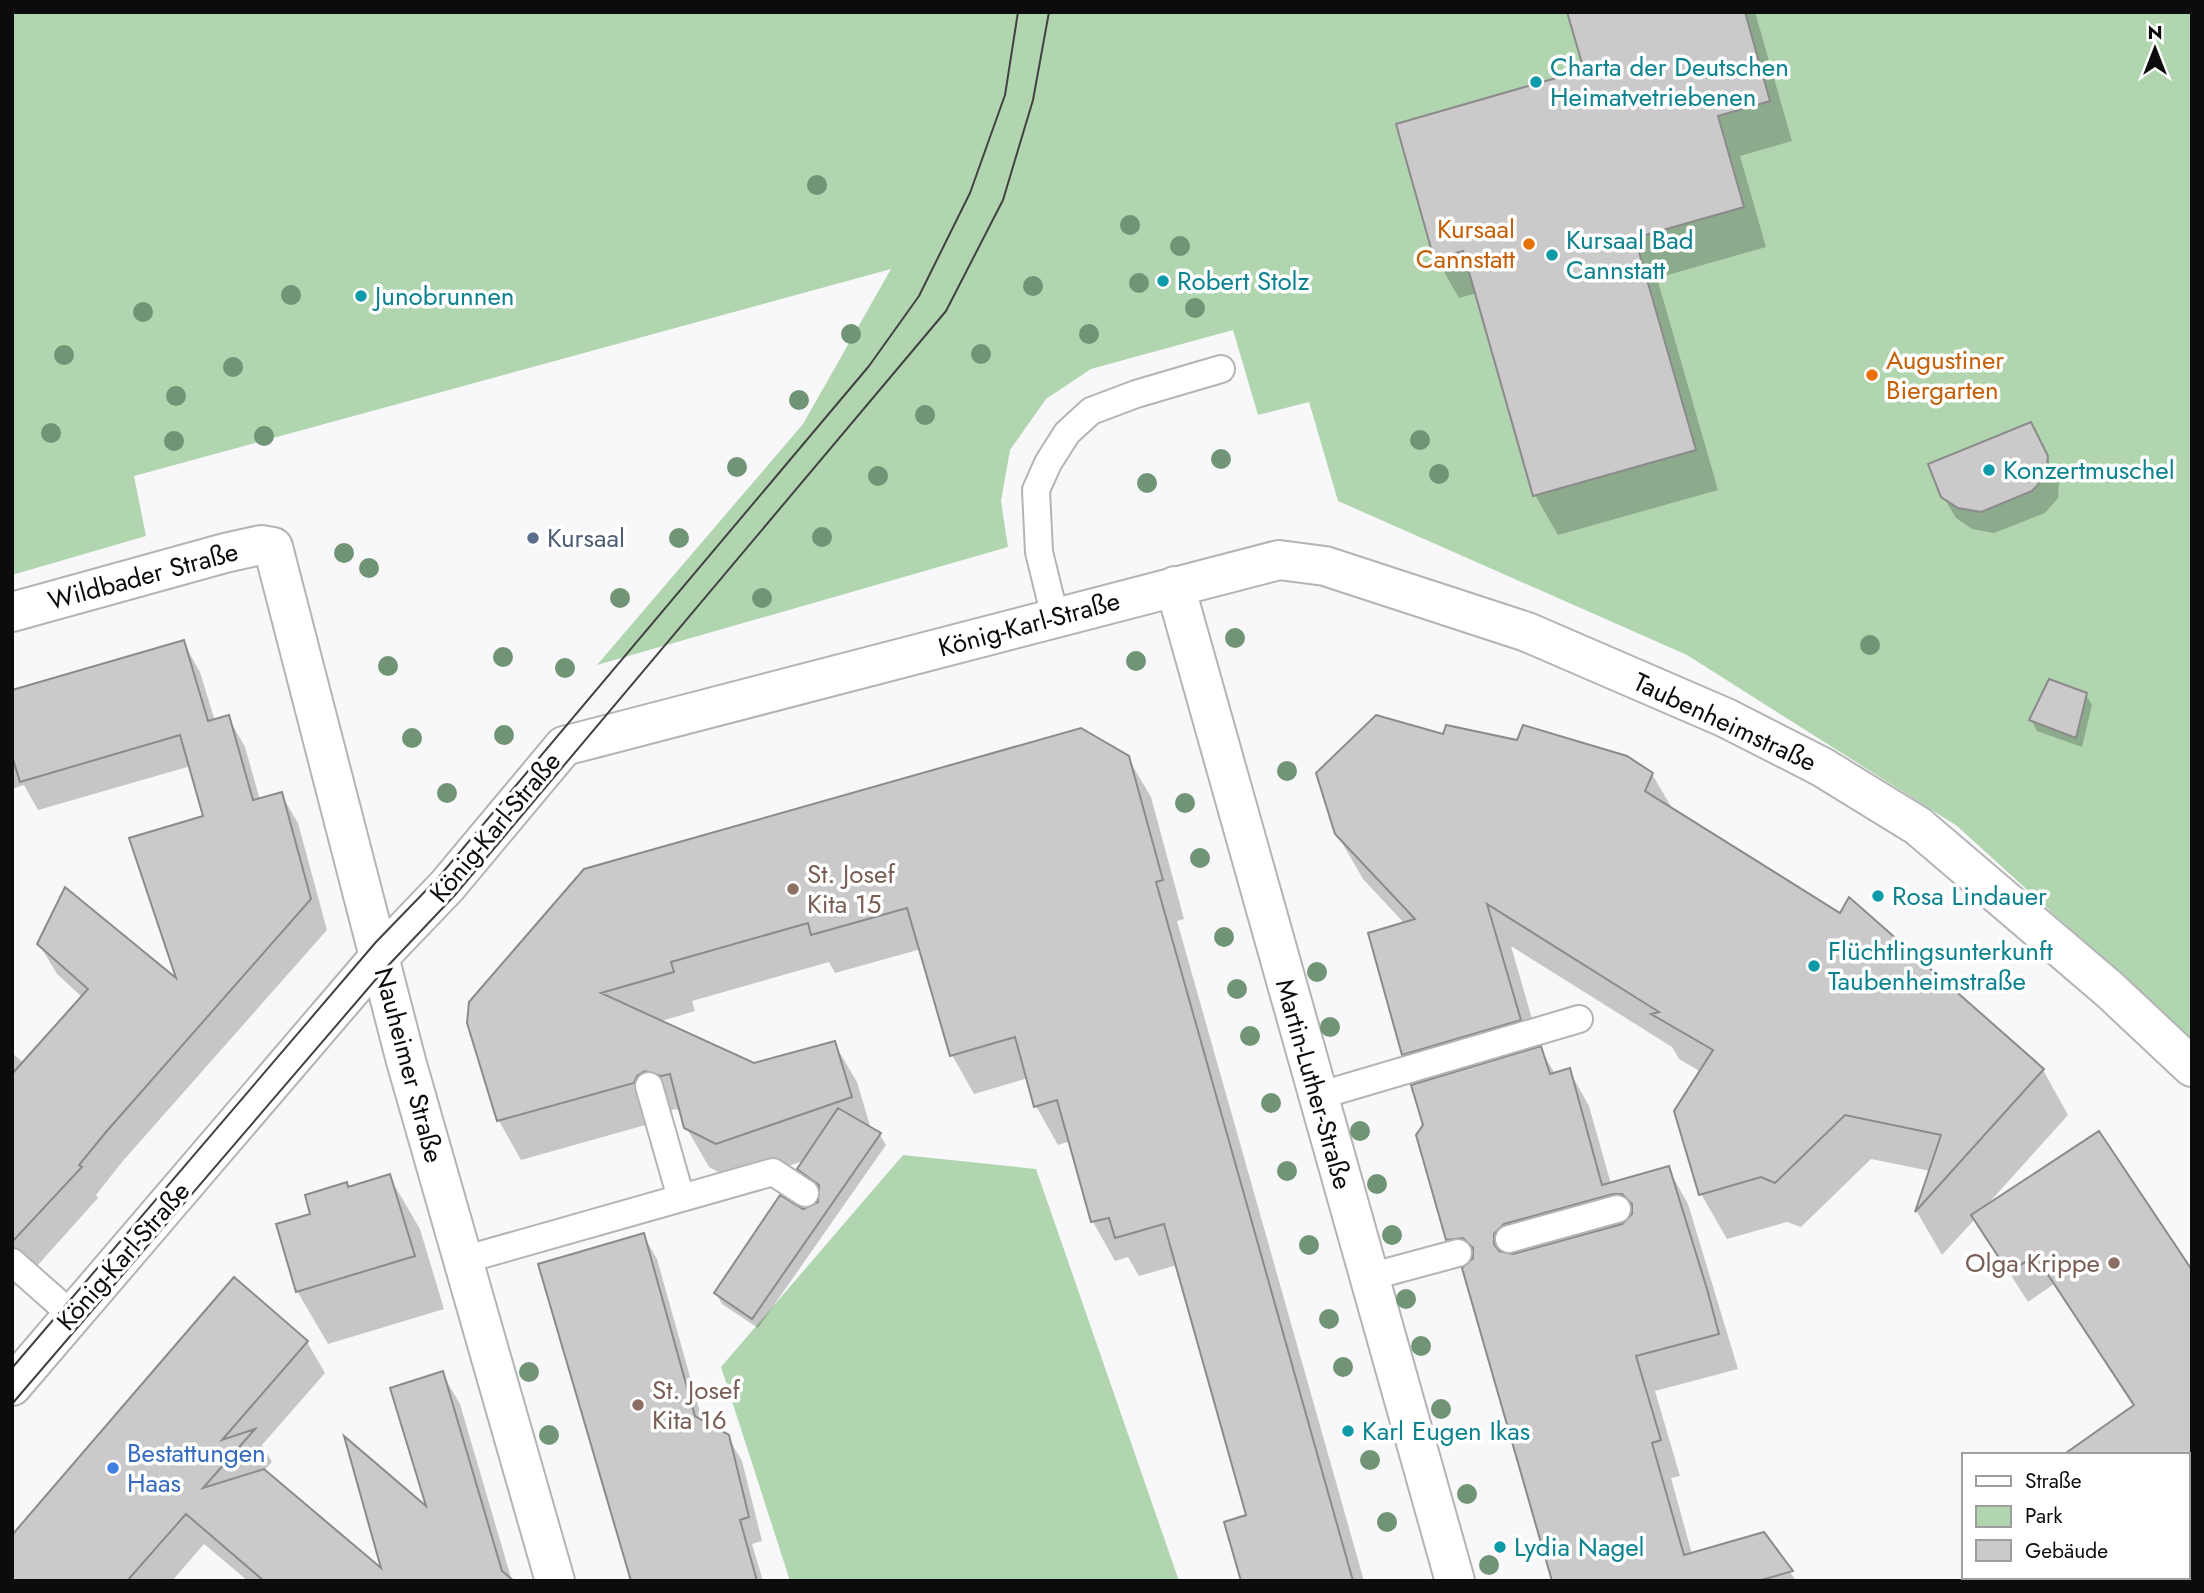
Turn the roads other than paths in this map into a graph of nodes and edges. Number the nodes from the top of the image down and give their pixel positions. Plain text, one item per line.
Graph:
1 (1221, 369) dead end
2 (273, 547) joint
3 (1175, 586) junction
4 (12, 612) edge
5 (1055, 617) junction
6 (379, 957) junction
7 (1579, 1019) dead end
8 (2192, 1067) edge
9 (649, 1086) dead end
10 (1318, 1096) junction
11 (805, 1193) dead end
12 (681, 1199) junction
13 (1618, 1209) dead end
14 (1509, 1239) dead end
15 (1458, 1253) dead end
16 (463, 1260) junction
17 (12, 1262) edge
18 (1369, 1277) junction
19 (72, 1315) junction
20 (12, 1386) edge
21 (555, 1581) edge
22 (1455, 1581) edge

1 - 5 lane
2 - 4 street, Wildbader Straße
2 - 6 street, Nauheimer Straße
3 - 5 street, König-Karl-Straße
3 - 8 street, Taubenheimstraße
3 - 10 street, Martin-Luther-Straße
5 - 6 street, König-Karl-Straße
6 - 16 street, Nauheimer Straße
6 - 19 street, König-Karl-Straße
7 - 10 lane
9 - 12 lane
10 - 18 street, Martin-Luther-Straße
11 - 12 lane
12 - 16 lane
13 - 14 lane
15 - 18 lane
16 - 21 street, Nauheimer Straße
17 - 19 lane
18 - 22 street, Martin-Luther-Straße
19 - 20 street, König-Karl-Straße

